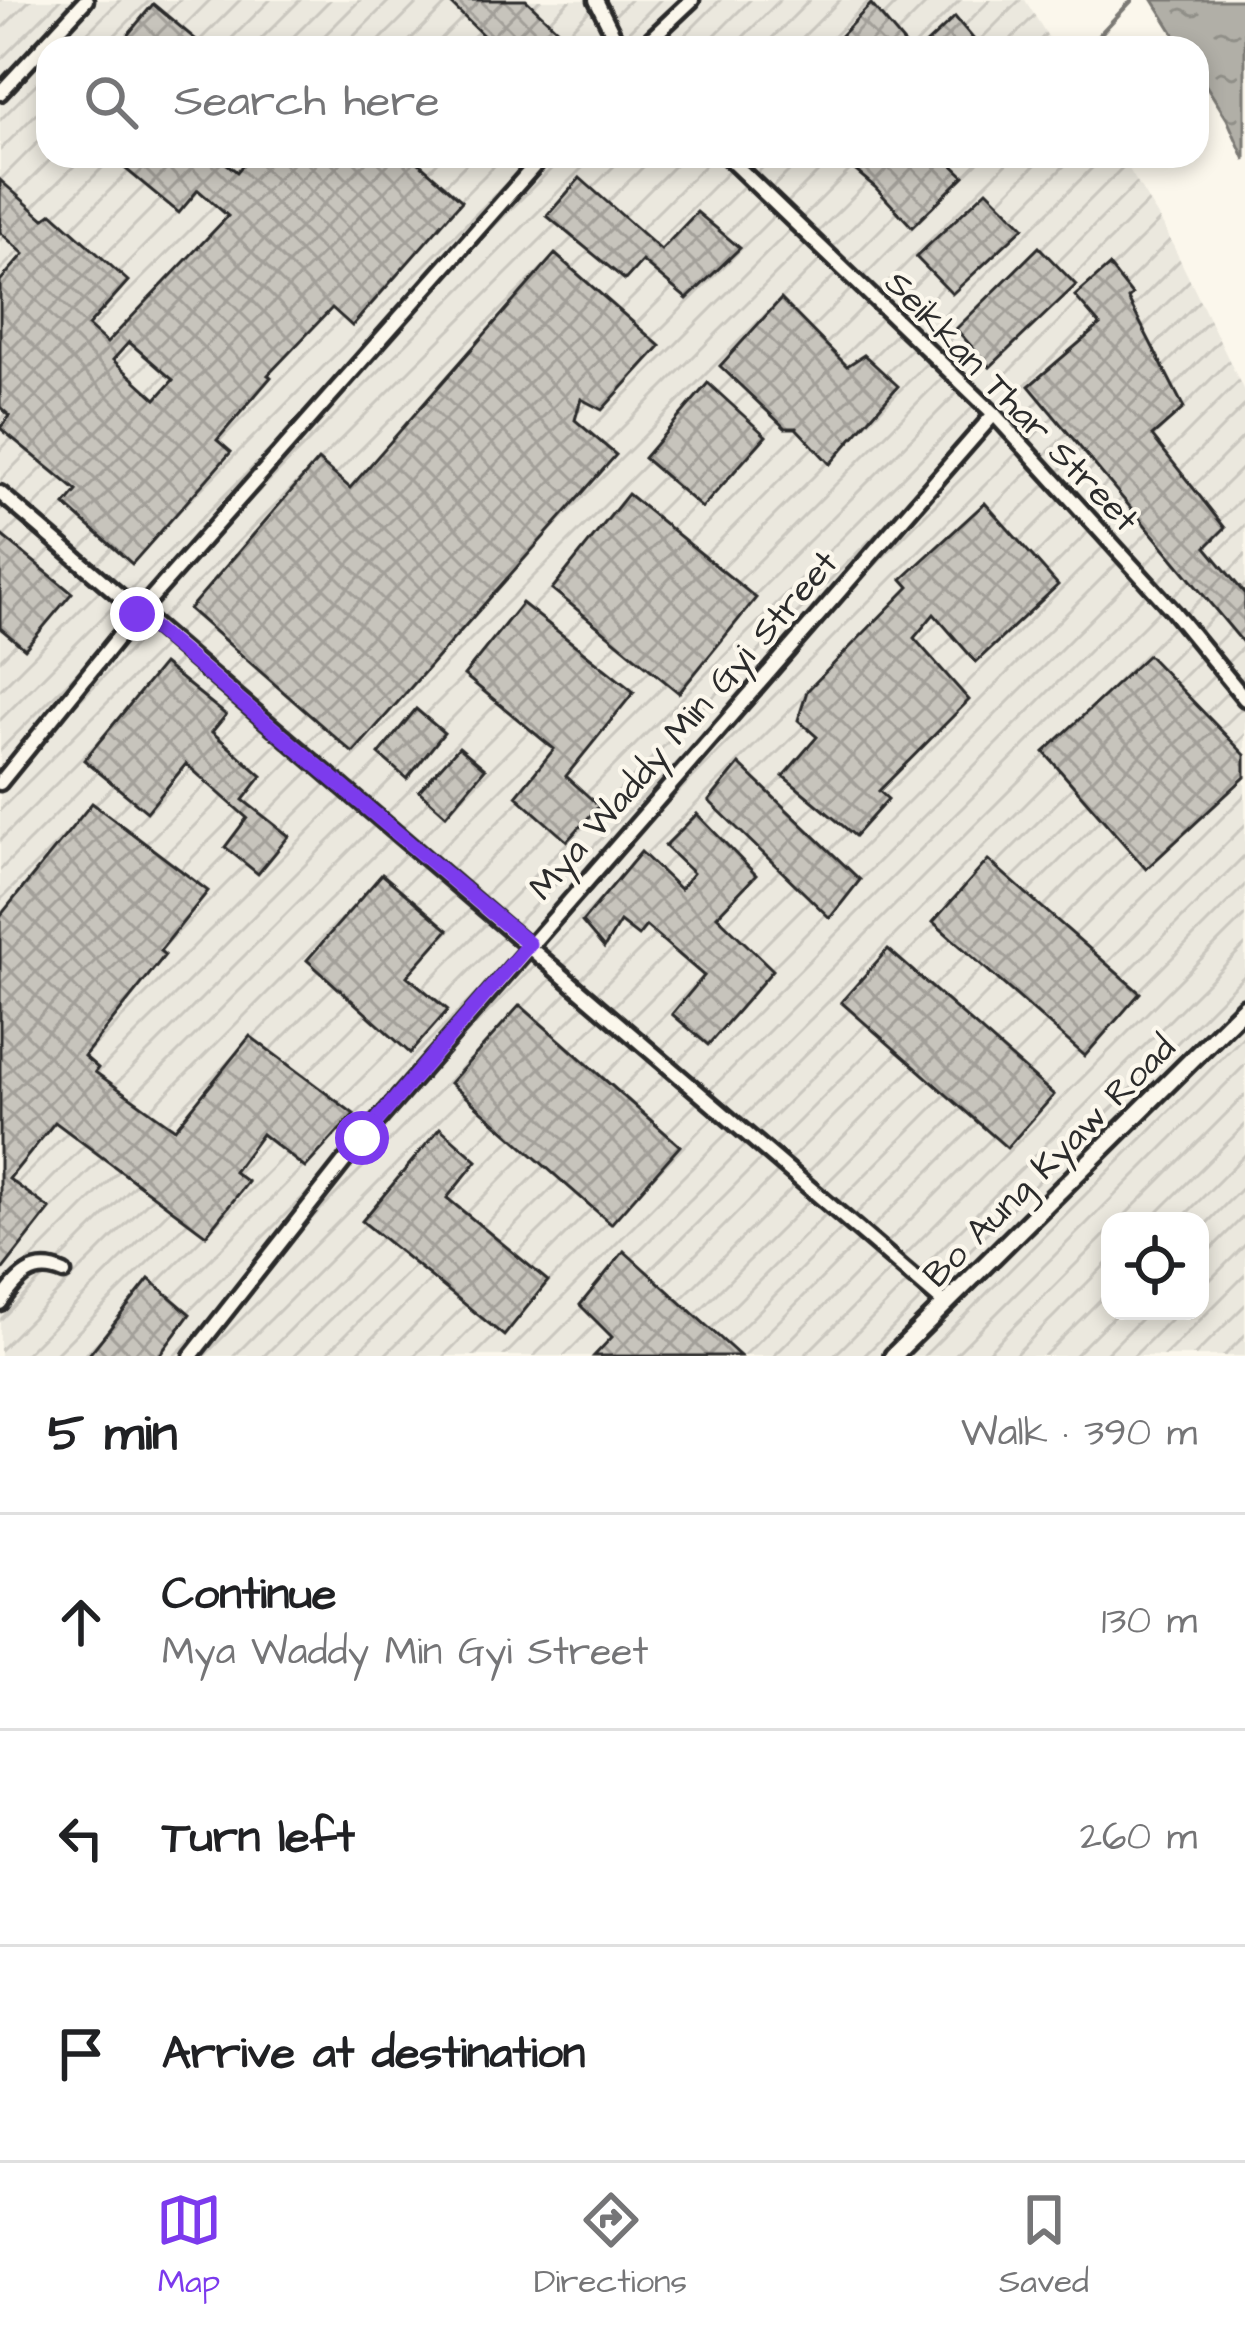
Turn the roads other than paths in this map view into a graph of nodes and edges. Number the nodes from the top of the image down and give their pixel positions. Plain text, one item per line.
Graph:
1 (86, 0) edge
2 (596, 0) edge
3 (692, 0) edge
4 (53, 36) edge
5 (614, 36) edge
6 (654, 36) edge
7 (36, 54) edge
8 (0, 93) edge
9 (532, 168) edge
10 (738, 168) edge
11 (994, 414) junction
12 (0, 493) edge
13 (137, 614) junction
14 (1245, 699) edge
15 (0, 783) edge
16 (529, 944) junction
17 (1245, 1007) edge
18 (64, 1273) dead end
19 (0, 1303) edge
20 (945, 1304) junction
21 (191, 1356) edge
22 (893, 1356) edge

1 - 4 street
2 - 5 street
3 - 6 street
7 - 8 street
9 - 13 street
10 - 11 street, Seikkan Thar Street
11 - 14 street, Seikkan Thar Street
11 - 16 street, Mya Waddy Min Gyi Street
12 - 13 street
13 - 15 street
13 - 16 street
16 - 20 street
16 - 21 street, Mya Waddy Min Gyi Street
17 - 20 street, Bo Aung Kyaw Road
18 - 19 street
20 - 22 street, Bo Aung Kyaw Road

